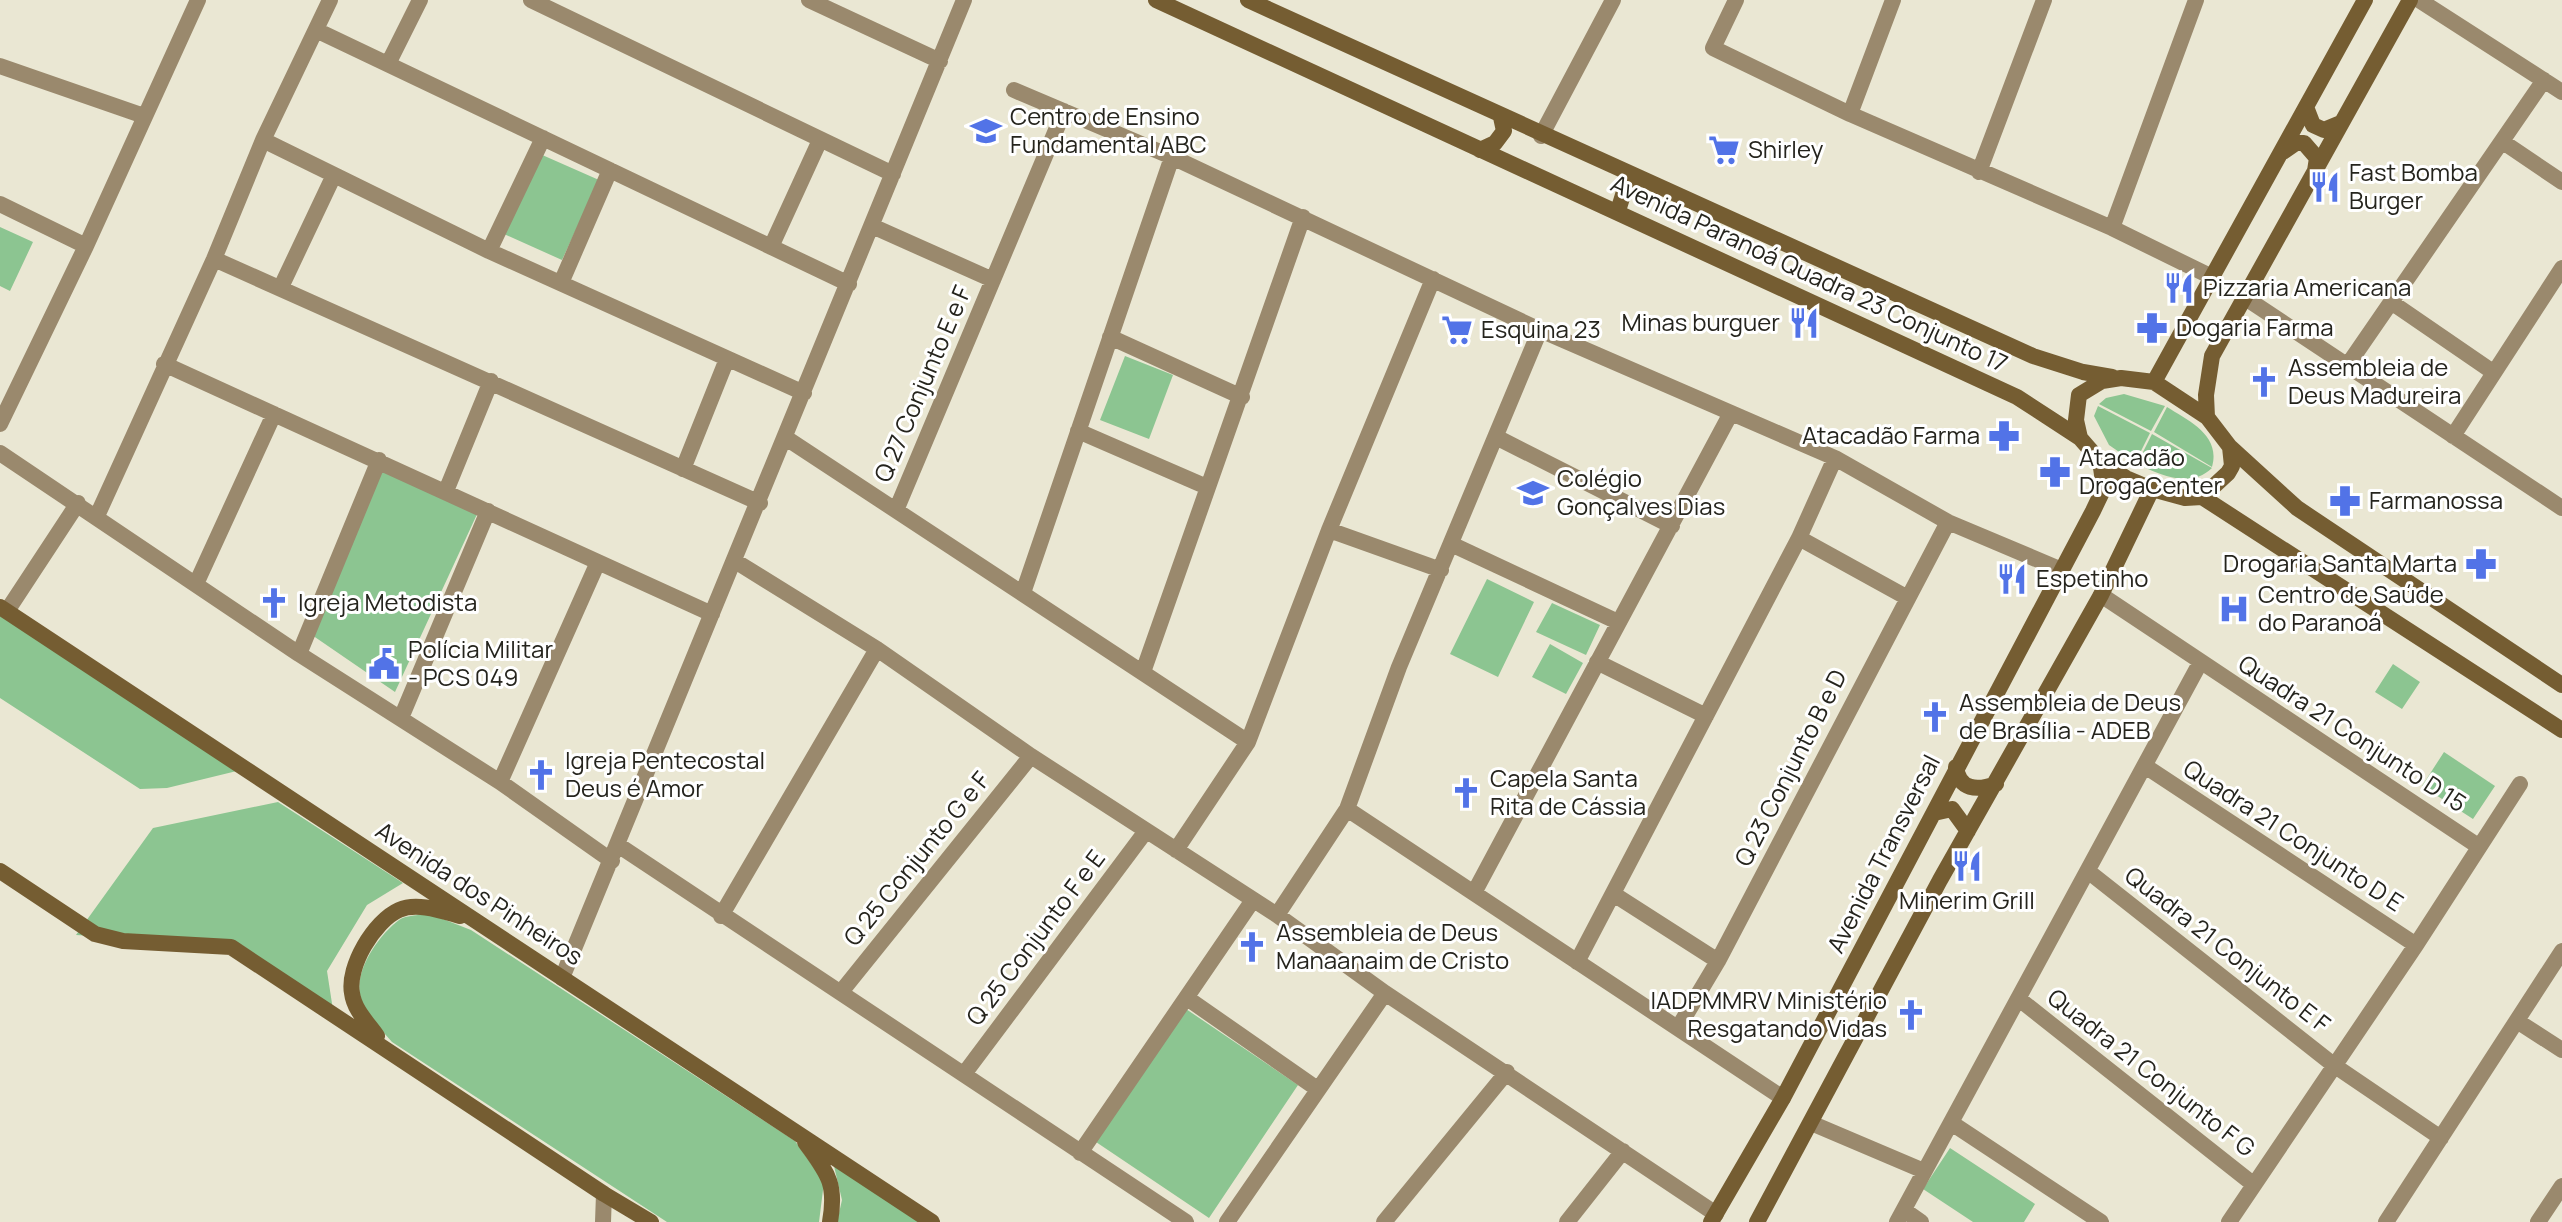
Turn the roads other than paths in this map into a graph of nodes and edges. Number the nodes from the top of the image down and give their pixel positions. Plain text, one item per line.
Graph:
1 (198, 0) edge
2 (330, 0) edge
3 (420, 0) edge
4 (531, 0) edge
5 (809, 0) edge
6 (964, 0) edge
7 (1156, 0) edge
8 (1248, 0) edge
9 (1613, 0) edge
10 (1736, 0) edge
11 (1893, 0) edge
12 (2044, 0) edge
13 (2196, 0) edge
14 (2365, 0) edge
15 (2410, 0) edge
16 (2419, 0) edge
17 (1183, 7) edge
18 (316, 30) junction
19 (940, 61) junction
20 (388, 64) junction
21 (0, 66) edge
22 (2544, 80) junction
23 (1014, 90) dead end
24 (2562, 92) edge
25 (2306, 107) junction
26 (1064, 111) junction
27 (1850, 114) junction
28 (144, 116) junction
29 (1501, 117) junction
30 (2341, 123) junction
31 (1541, 136) junction
32 (543, 138) junction
33 (263, 140) junction
34 (820, 140) junction
35 (2503, 142) junction
36 (1480, 150) junction
37 (2280, 154) junction
38 (1172, 157) junction
39 (610, 170) junction
40 (1979, 172) junction
41 (893, 174) junction
42 (334, 175) junction
43 (2312, 176) junction
44 (1638, 177) junction
45 (2562, 182) edge
46 (0, 204) edge
47 (1618, 211) junction
48 (1303, 217) junction
49 (872, 226) junction
50 (2112, 228) junction
51 (86, 246) junction
52 (771, 247) junction
53 (489, 251) junction
54 (214, 259) junction
55 (2562, 268) edge
56 (2214, 278) junction
57 (1433, 279) junction
58 (993, 280) junction
59 (561, 283) junction
60 (849, 284) junction
61 (281, 287) junction
62 (2243, 298) junction
63 (2391, 302) junction
64 (1540, 330) junction
65 (1110, 337) junction
66 (727, 359) junction
67 (164, 364) junction
68 (2347, 366) junction
69 (2493, 372) junction
70 (2121, 378) junction
71 (491, 381) junction
72 (2154, 382) junction
73 (804, 393) junction
74 (1242, 397) junction
75 (1731, 413) junction
76 (274, 414) junction
77 (2207, 417) junction
78 (0, 424) edge
79 (1078, 431) junction
80 (2453, 436) junction
81 (1496, 437) junction
82 (786, 438) junction
83 (2080, 438) junction
84 (2230, 447) junction
85 (0, 453) edge
86 (1835, 458) junction
87 (379, 460) junction
88 (2100, 461) junction
89 (683, 469) junction
90 (2562, 486) edge
91 (1207, 487) junction
92 (2152, 489) junction
93 (446, 491) junction
94 (2202, 497) junction
95 (78, 503) junction
96 (760, 503) junction
97 (2557, 504) edge
98 (897, 508) junction
99 (488, 511) junction
100 (97, 516) junction
101 (1948, 522) junction
102 (1672, 526) junction
103 (1329, 530) junction
104 (1799, 538) junction
105 (1451, 544) junction
106 (735, 561) junction
107 (598, 562) junction
108 (1441, 570) junction
109 (2062, 570) junction
110 (196, 584) junction
111 (1023, 593) junction
112 (2101, 595) junction
113 (1906, 597) junction
114 (4, 609) edge
115 (712, 614) junction
116 (1618, 622) junction
117 (877, 649) junction
118 (299, 654) junction
119 (1597, 662) junction
120 (2200, 663) junction
121 (1143, 672) junction
122 (2559, 683) edge
123 (1706, 716) junction
124 (401, 718) junction
125 (2562, 730) edge
126 (1248, 742) junction
127 (1031, 756) junction
128 (2145, 766) junction
129 (1956, 767) junction
130 (500, 782) junction
131 (1996, 784) junction
132 (2520, 784) dead end
133 (1347, 809) junction
134 (1934, 813) junction
135 (1146, 831) junction
136 (1968, 831) junction
137 (2478, 846) junction
138 (1176, 850) junction
139 (615, 853) junction
140 (0, 871) edge
141 (2089, 872) junction
142 (1475, 891) junction
143 (1615, 895) junction
144 (1253, 900) junction
145 (1277, 915) junction
146 (721, 916) junction
147 (476, 921) junction
148 (2416, 945) junction
149 (2562, 951) edge
150 (1718, 961) junction
151 (1577, 962) junction
152 (562, 978) junction
153 (841, 992) junction
154 (1385, 993) junction
155 (1187, 998) junction
156 (2019, 999) junction
157 (2517, 1021) junction
158 (1678, 1028) junction
159 (385, 1047) junction
160 (2562, 1050) edge
161 (2335, 1066) junction
162 (1507, 1072) junction
163 (964, 1074) junction
164 (1316, 1088) junction
165 (1783, 1098) junction
166 (1811, 1123) junction
167 (1953, 1124) junction
168 (799, 1134) junction
169 (2441, 1138) junction
170 (1623, 1151) junction
171 (1080, 1153) junction
172 (1924, 1171) junction
173 (2253, 1184) junction
174 (2562, 1186) edge
175 (604, 1194) junction
176 (1162, 1216) edge
177 (1901, 1216) edge
178 (1713, 1218) edge
179 (2090, 1219) edge
180 (603, 1222) edge
181 (651, 1222) edge
182 (830, 1222) edge
183 (932, 1222) edge
184 (1186, 1222) edge
185 (1227, 1222) edge
186 (1384, 1222) edge
187 (1567, 1222) edge
188 (1757, 1222) edge
189 (1921, 1222) edge
190 (2229, 1222) edge
191 (2386, 1222) edge
192 (2538, 1222) edge

1 - 28 street
2 - 18 street
3 - 20 street
4 - 34 street
5 - 19 street
6 - 19 street
7 - 17 street, Avenida Paranoá Quadra 23 Conjunto 17
8 - 29 street
9 - 31 street
10 - 27 street
11 - 27 street
12 - 40 street
13 - 50 street
14 - 25 street
15 - 30 street
16 - 22 street
17 - 36 street, Avenida Paranoá Quadra 23 Conjunto 17
18 - 20 street
18 - 33 street
19 - 41 street
20 - 32 street
21 - 28 street
22 - 24 street
22 - 35 street
23 - 26 street
25 - 30 street
25 - 37 street
26 - 38 street
26 - 58 street, Q 27 Conjunto E e F
27 - 40 street
28 - 51 street
29 - 31 street
29 - 36 street
30 - 43 street
31 - 44 street
32 - 39 street
32 - 53 street
33 - 42 street
33 - 54 street
34 - 41 street
34 - 52 street
35 - 45 street
35 - 63 street
36 - 47 street, Avenida Paranoá Quadra 23 Conjunto 17
37 - 43 street
37 - 56 street
38 - 48 street
38 - 65 street
39 - 52 street
39 - 59 street
40 - 50 street
41 - 49 street
42 - 53 street
42 - 61 street
43 - 62 street
44 - 47 street
44 - 70 street
46 - 51 street
47 - 83 street, Avenida Paranoá Quadra 23 Conjunto 17
48 - 57 street
48 - 74 street
49 - 58 street
49 - 60 street
50 - 56 street
51 - 78 street
52 - 60 street
53 - 59 street
54 - 61 street
54 - 67 street
55 - 69 street
56 - 72 street
57 - 64 street
57 - 103 street
58 - 98 street, Q 27 Conjunto E e F
59 - 66 street
60 - 73 street
61 - 71 street
62 - 68 street
62 - 77 street
63 - 68 street
63 - 69 street
64 - 75 street
64 - 81 street
65 - 74 street
65 - 79 street
66 - 73 street
66 - 89 street
67 - 76 street
67 - 100 street
68 - 80 street
69 - 80 street
70 - 72 street
70 - 83 street
71 - 89 street
71 - 93 street
72 - 77 street
73 - 82 street
74 - 91 street
75 - 86 street
75 - 102 street
76 - 87 street
76 - 110 street
77 - 84 street
79 - 91 street
79 - 111 street
80 - 97 street
81 - 102 street
81 - 105 street
82 - 96 street
82 - 98 street
83 - 88 street
84 - 94 street
84 - 122 street
85 - 95 street
86 - 101 street
86 - 104 street
87 - 93 street
87 - 118 street
88 - 92 street
88 - 109 street, Avenida Transversal
89 - 96 street
90 - 97 street
91 - 121 street
92 - 94 street
92 - 112 street
93 - 99 street
94 - 125 street
95 - 100 street
95 - 114 street
96 - 106 street
98 - 111 street
99 - 107 street
99 - 124 street
100 - 110 street
101 - 109 street
101 - 113 street, Q 23 Conjunto B e D
102 - 116 street
103 - 108 street
103 - 126 street
104 - 113 street
104 - 123 street
105 - 108 street
105 - 116 street
106 - 115 street
106 - 117 street
107 - 115 street
107 - 130 street
108 - 133 street
109 - 129 street, Avenida Transversal
110 - 118 street
111 - 121 street
112 - 120 street, Quadra 21 Conjunto D 15
112 - 131 street
113 - 150 street, Q 23 Conjunto B e D
114 - 147 street, Avenida dos Pinheiros
115 - 139 street
116 - 119 street
117 - 127 street
117 - 146 street
118 - 124 street
119 - 123 street
119 - 142 street
120 - 128 street
120 - 137 street, Quadra 21 Conjunto D 15
121 - 126 street
123 - 143 street
124 - 130 street
126 - 138 street
127 - 135 street
127 - 153 street, Q 25 Conjunto G e F
128 - 141 street
128 - 148 street, Quadra 21 Conjunto D E
129 - 131 street
129 - 134 street, Avenida Transversal
130 - 139 street
131 - 136 street
132 - 137 street
133 - 142 street
133 - 145 street
134 - 136 street
134 - 165 street, Avenida Transversal
135 - 138 street
135 - 163 street, Q 25 Conjunto F e E
136 - 166 street
137 - 148 street
138 - 144 street
139 - 146 street
139 - 152 street
140 - 159 street
141 - 156 street
141 - 161 street, Quadra 21 Conjunto E F
142 - 151 street
143 - 150 street
143 - 151 street
144 - 145 street
144 - 155 street
145 - 154 street
146 - 153 street
147 - 152 street, Avenida dos Pinheiros
147 - 159 street
148 - 161 street
149 - 157 street
150 - 158 street, Q 23 Conjunto B e D
151 - 158 street
152 - 168 street, Avenida dos Pinheiros
153 - 163 street
154 - 162 street
154 - 164 street
155 - 164 street
155 - 171 street
156 - 167 street
156 - 173 street, Quadra 21 Conjunto F G
157 - 160 street
157 - 169 street
158 - 165 street
159 - 175 street
161 - 169 street, Quadra 21 Conjunto E F
161 - 173 street
162 - 170 street
162 - 186 street
163 - 171 street
164 - 185 street
165 - 178 street, Avenida Transversal
166 - 172 street
166 - 188 street
167 - 172 street
167 - 179 street
168 - 182 street
168 - 183 street, Avenida dos Pinheiros
169 - 191 street
170 - 178 street
170 - 187 street
171 - 176 street
172 - 177 street
173 - 190 street
174 - 192 street
175 - 180 street
175 - 181 street
176 - 184 street
177 - 189 street

